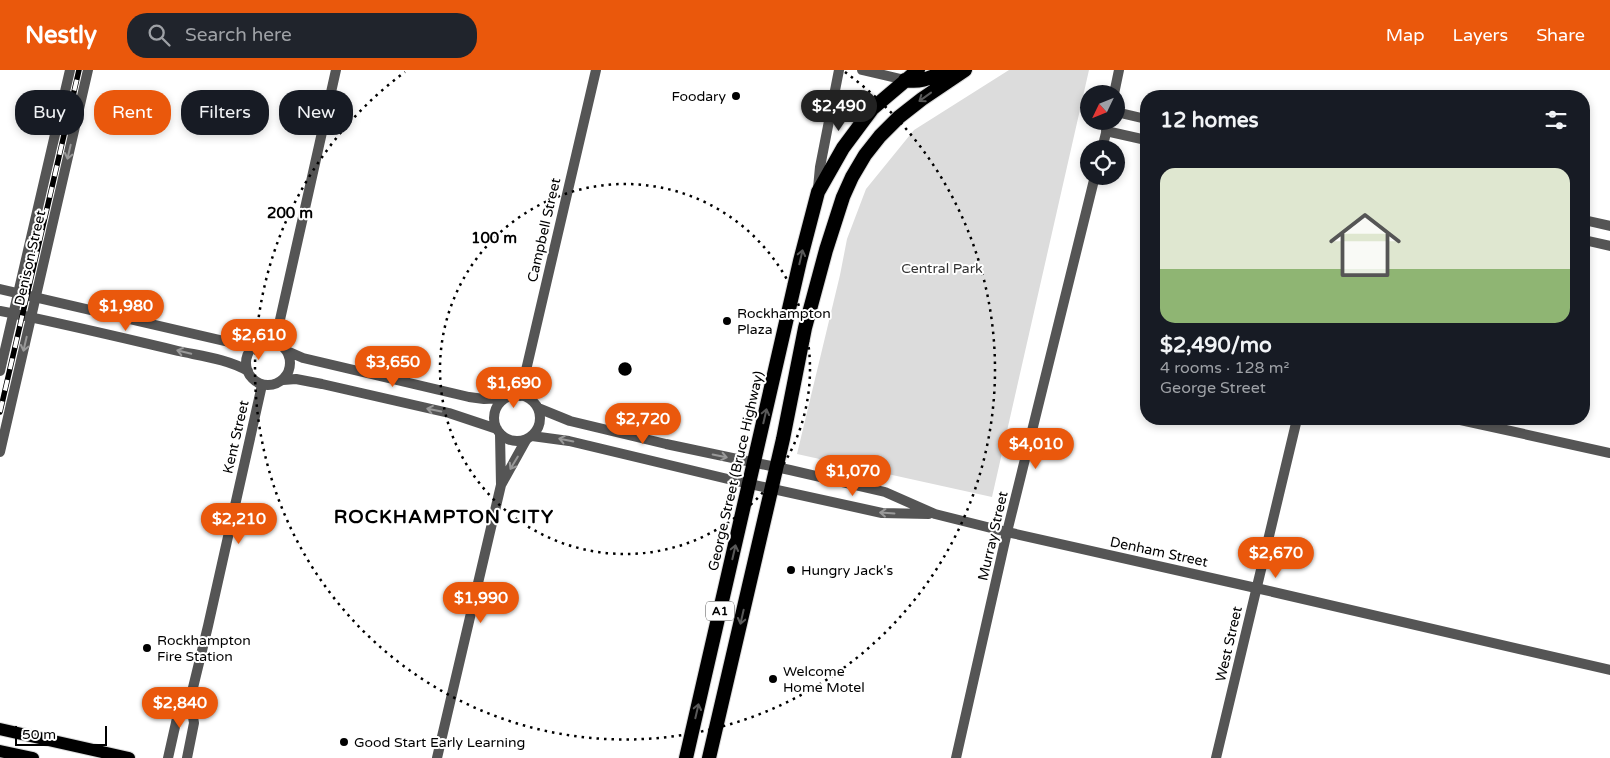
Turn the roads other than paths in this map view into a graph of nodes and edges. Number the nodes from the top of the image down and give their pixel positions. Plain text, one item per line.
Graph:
1 (70, 70) edge
2 (88, 70) edge
3 (336, 70) edge
4 (596, 70) edge
5 (839, 70) edge
6 (862, 70) edge
7 (918, 70) edge
8 (948, 70) edge
9 (966, 70) edge
10 (1119, 70) edge
11 (905, 80) junction
12 (1116, 85) edge
13 (1125, 114) edge
14 (1140, 118) edge
15 (1119, 130) edge
16 (1140, 138) edge
17 (1093, 185) edge
18 (818, 192) junction
19 (1590, 221) edge
20 (1610, 226) edge
21 (1590, 241) edge
22 (1610, 246) edge
23 (0, 289) edge
24 (18, 293) junction
25 (35, 298) junction
26 (0, 311) edge
27 (14, 314) junction
28 (31, 317) junction
29 (275, 342) junction
30 (256, 345) junction
31 (286, 351) junction
32 (0, 371) edge
33 (248, 371) junction
34 (283, 380) junction
35 (262, 385) junction
36 (520, 396) junction
37 (506, 398) junction
38 (538, 408) junction
39 (1295, 425) edge
40 (1483, 425) edge
41 (499, 432) junction
42 (529, 438) junction
43 (0, 452) edge
44 (1610, 453) edge
45 (754, 463) junction
46 (776, 467) junction
47 (750, 484) junction
48 (500, 485) junction
49 (772, 488) junction
50 (935, 514) junction
51 (1007, 532) junction
52 (1256, 588) junction
53 (1610, 670) edge
54 (190, 700) junction
55 (0, 729) edge
56 (0, 751) edge
57 (34, 758) edge
58 (129, 758) edge
59 (168, 758) edge
60 (187, 758) edge
61 (437, 758) edge
62 (686, 758) edge
63 (709, 758) edge
64 (956, 758) edge
65 (1216, 758) edge

1 - 24 street, Denison Street
2 -> 25 street, Denison Street
3 - 29 street
4 - 36 street, Campbell Street
5 - 18 street
6 - 11 street
7 - 11 highway, A1
8 - 11 highway
9 -> 46 highway, A1
10 - 12 street
11 - 18 highway, A1
13 - 14 street
15 - 16 street
17 - 51 street, Murray Street
45 -> 18 highway, George Street (Bruce Highway) / A1
19 - 20 street
21 - 22 street
23 - 24 street
24 - 25 street
24 - 27 street, Denison Street
25 - 28 street, Denison Street
25 - 30 street
26 - 27 street
27 - 28 street
27 - 32 street, Denison Street
33 -> 28 street
28 -> 43 street, Denison Street
29 - 30 street
29 - 31 street
30 - 33 street
31 - 34 street
31 - 37 street
33 - 35 street
34 - 35 street
41 -> 34 street
35 - 54 street, Kent Street
36 - 37 street
36 - 38 street
37 - 41 street
38 - 42 street
38 -> 45 street, Denham Street
39 - 52 street, West Street
40 - 44 street
41 - 42 street
41 - 48 street
47 -> 42 street, Denham Street
42 -> 48 street
45 - 46 street, Denham Street
45 - 47 highway, George Street (Bruce Highway) / A1
46 - 49 highway, A1
46 - 50 street, Denham Street
47 - 49 street, Denham Street
62 -> 47 highway, George Street (Bruce Highway) / A1
48 - 61 street
50 -> 49 street, Denham Street
49 -> 63 highway, A1
50 - 51 street, Denham Street
51 - 52 street, Denham Street
51 - 64 street, Murray Street
52 - 53 street, Denham Street
52 - 65 street, West Street
54 - 59 street, Kent Street
54 - 60 street, Kent Street
55 - 58 main road
56 - 57 main road

